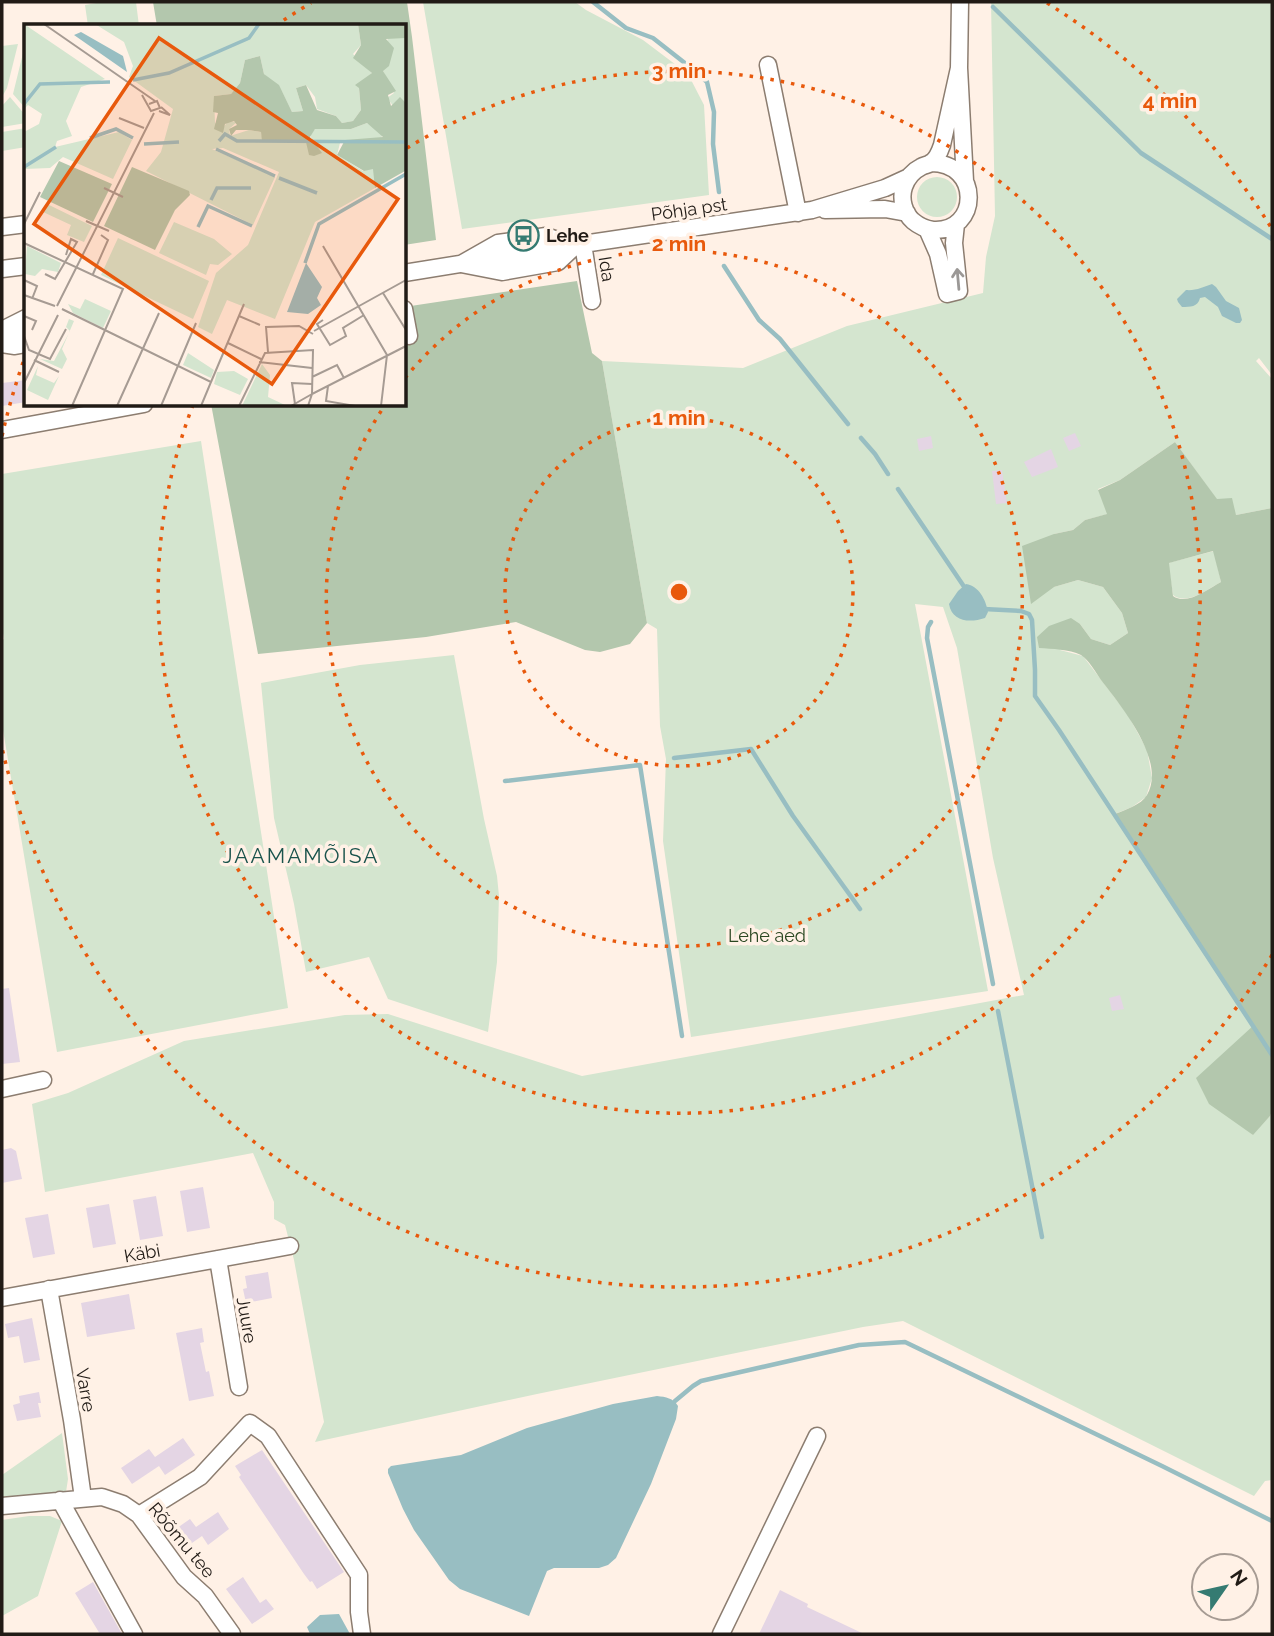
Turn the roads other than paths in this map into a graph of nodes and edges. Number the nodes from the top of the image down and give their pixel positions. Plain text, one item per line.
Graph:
1 (960, 2) edge
2 (768, 65) dead end
3 (959, 68) junction
4 (930, 163) junction
5 (909, 177) junction
6 (965, 181) junction
7 (806, 211) junction
8 (907, 213) junction
9 (24, 224) edge
10 (956, 224) junction
11 (2, 227) edge
12 (927, 229) junction
13 (579, 245) junction
14 (24, 265) edge
15 (2, 269) edge
16 (406, 273) edge
17 (592, 301) dead end
18 (24, 319) edge
19 (406, 322) edge
20 (2, 330) edge
21 (24, 333) edge
22 (408, 336) dead end
23 (2, 337) edge
24 (2, 344) edge
25 (24, 344) edge
26 (133, 406) edge
27 (2, 430) edge
28 (43, 1080) dead end
29 (2, 1089) edge
30 (290, 1247) dead end
31 (218, 1259) junction
32 (50, 1289) junction
33 (2, 1298) edge
34 (239, 1387) dead end
35 (817, 1436) dead end
36 (83, 1498) junction
37 (61, 1500) junction
38 (2, 1506) edge
39 (139, 1515) junction
40 (134, 1634) edge
41 (232, 1634) edge
42 (362, 1634) edge
43 (721, 1634) edge

1 - 3 street
2 - 7 street
3 - 4 street
3 - 6 street
4 - 5 street
4 - 6 street
5 - 7 street, Põhja pst
5 - 8 street
6 - 10 street
7 - 8 street, Põhja pst
7 - 13 street, Põhja pst
8 - 12 street
9 - 11 street
10 - 12 street
12 -> 10 street
13 - 16 street, Põhja pst
13 - 17 street, Ida
14 - 15 street
18 - 20 street
19 - 22 street
21 - 23 street
24 - 25 street
26 - 27 street
28 - 29 street
30 - 31 street, Käbi
31 - 32 street, Käbi
31 - 34 street, Juure
32 - 33 street, Käbi
32 - 36 street, Varre
35 - 43 street
36 - 37 street, Rõõmu tee
36 - 39 street, Rõõmu tee
37 - 38 street, Rõõmu tee
37 - 40 street
39 - 41 street, Rõõmu tee
39 - 42 street

